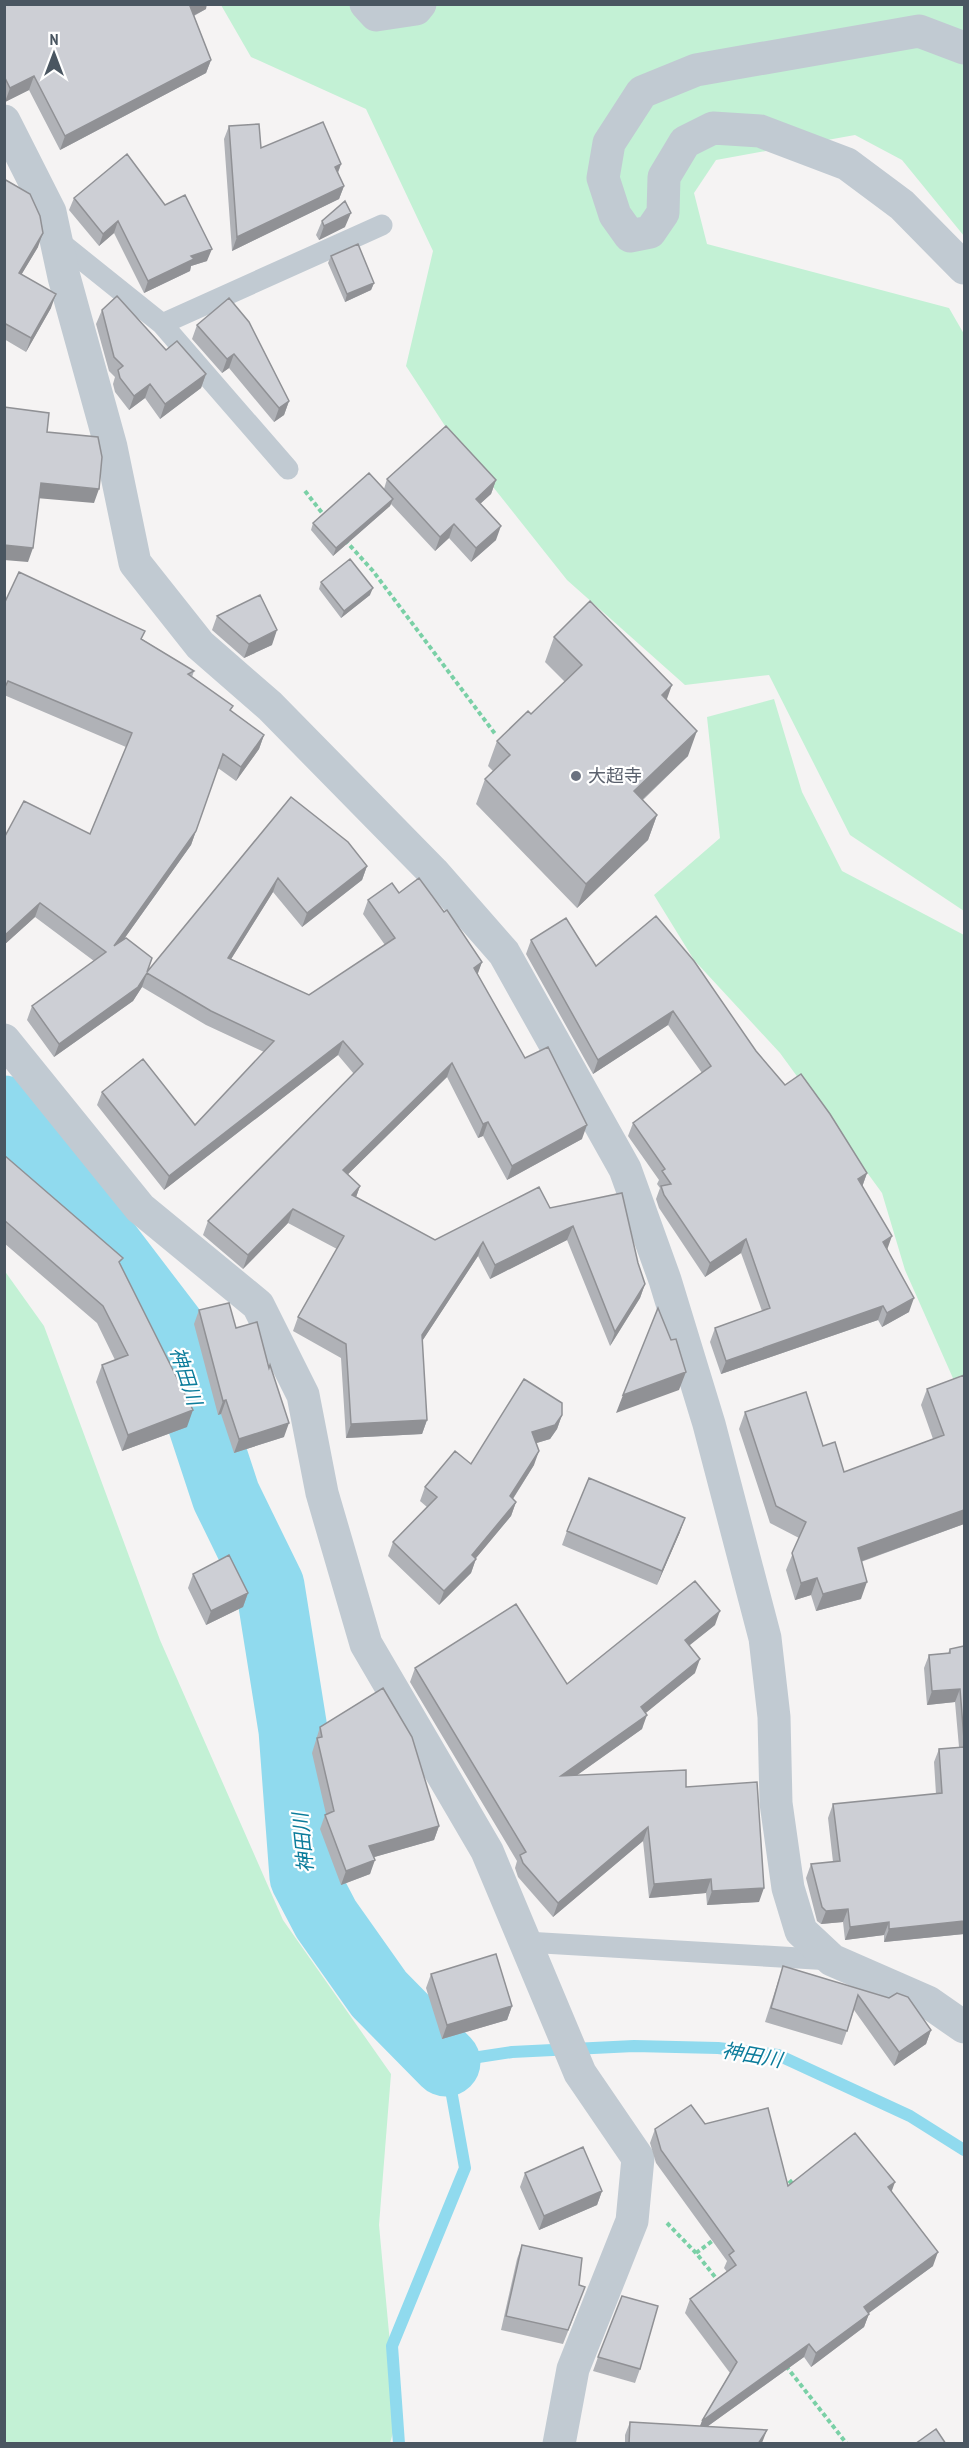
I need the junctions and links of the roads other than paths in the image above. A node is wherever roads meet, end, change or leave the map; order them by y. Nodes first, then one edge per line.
1 (366, 4) edge
2 (420, 4) edge
3 (964, 48) edge
4 (4, 121) edge
5 (382, 225) dead end
6 (56, 239) junction
7 (964, 268) edge
8 (162, 324) junction
9 (288, 469) road end
10 (4, 1040) edge
11 (526, 1942) junction
12 (832, 1960) junction
13 (964, 2027) edge
14 (559, 2444) edge

1 - 2 street
3 - 7 street
4 - 6 street
5 - 8 lane
6 - 8 lane
6 - 12 street
8 - 9 lane
10 - 11 street
11 - 12 lane
11 - 14 street
12 - 13 street

